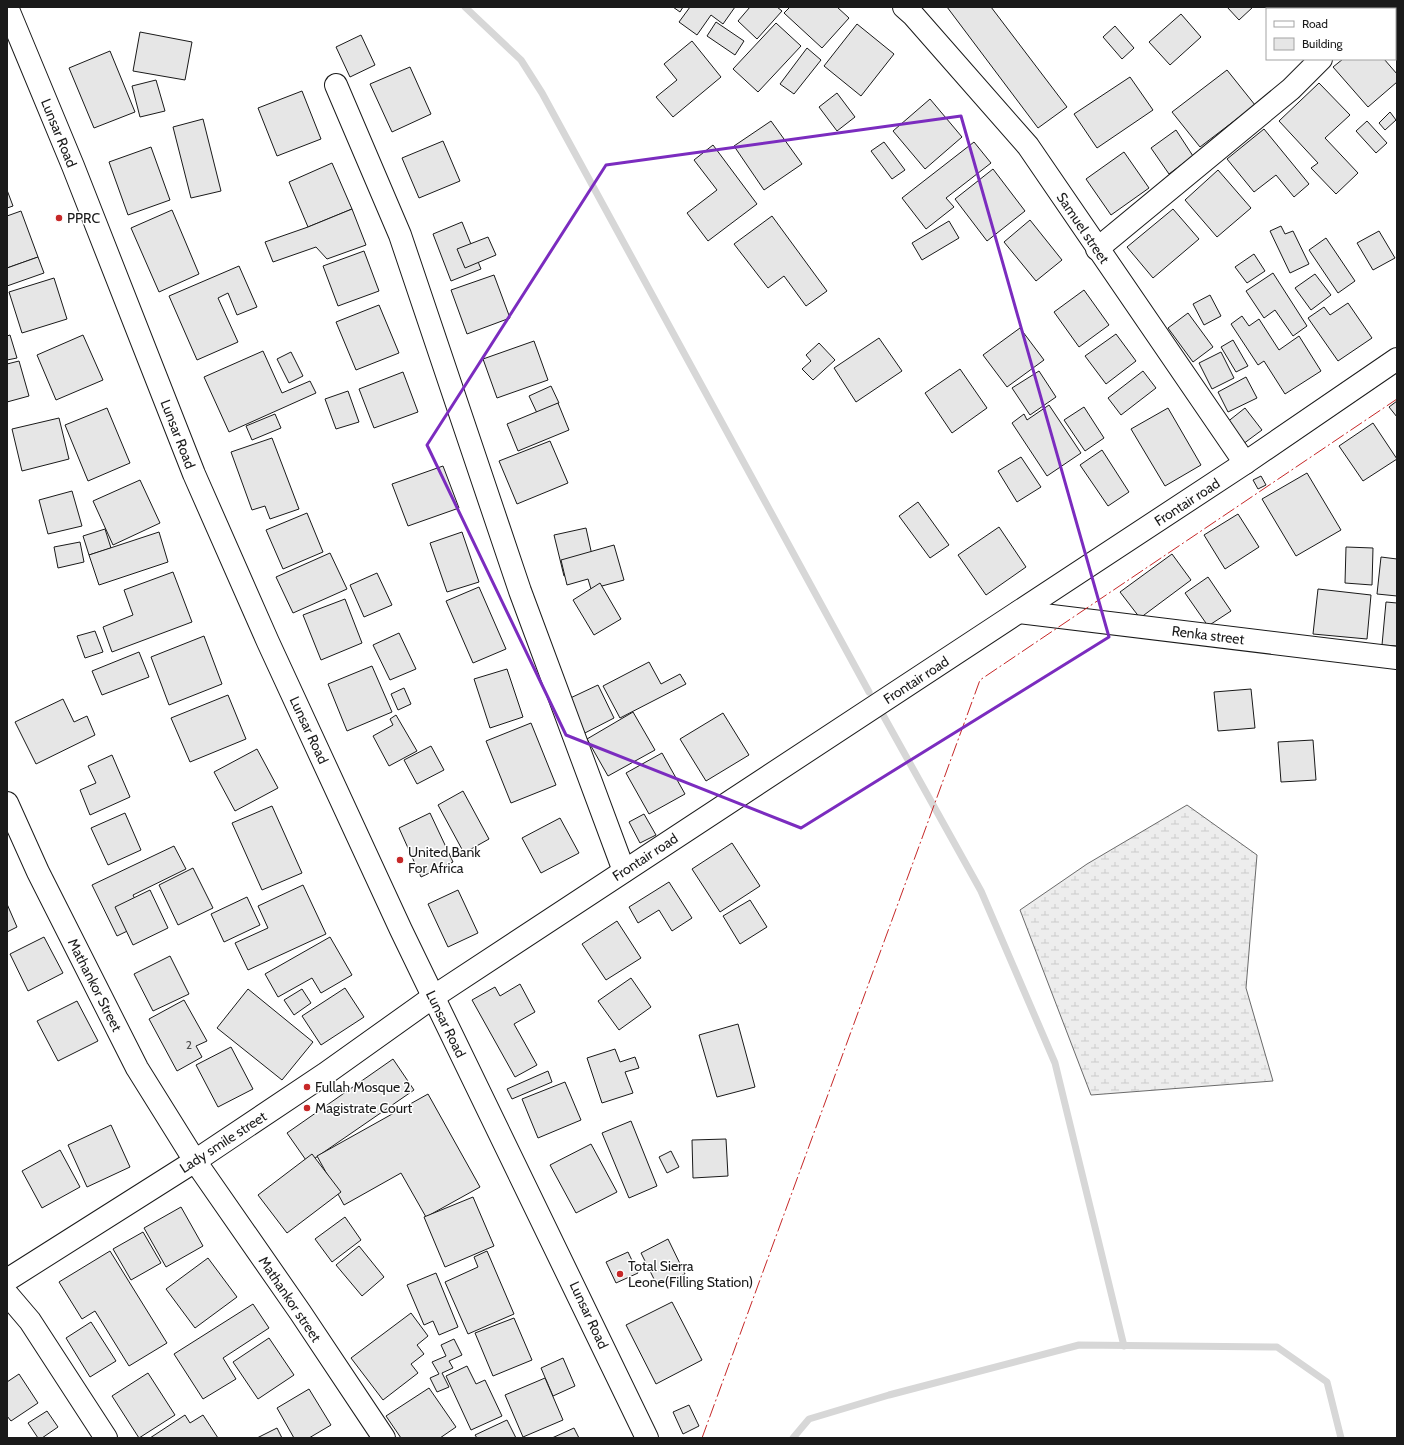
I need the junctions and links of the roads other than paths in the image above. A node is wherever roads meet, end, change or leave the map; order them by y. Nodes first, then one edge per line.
1 (7, 7) edge
2 (904, 7) edge
3 (1320, 60) edge
4 (336, 85) dead end
5 (1097, 249) junction
6 (1397, 359) edge
7 (1246, 463) junction
8 (1019, 612) junction
9 (1397, 658) edge
10 (7, 803) edge
11 (624, 871) junction
12 (433, 997) junction
13 (195, 1161) junction
14 (7, 1280) edge
15 (7, 1294) edge
16 (106, 1438) edge
17 (384, 1438) edge
18 (647, 1438) edge

1 - 12 street, Lunsar Road
2 - 5 street, Samuel street
3 - 5 street
4 - 11 street
5 - 7 street, Samuel street
6 - 7 street, Frontair road
7 - 8 street, Frontair road
8 - 9 street, Renka street
8 - 11 street, Frontair road
10 - 13 street, Mathankor Street
11 - 12 street, Frontair road
12 - 13 street, Lady smile street
12 - 18 street, Lunsar Road
13 - 14 street, Lady smile street
13 - 17 street, Mathankor street
15 - 16 street

